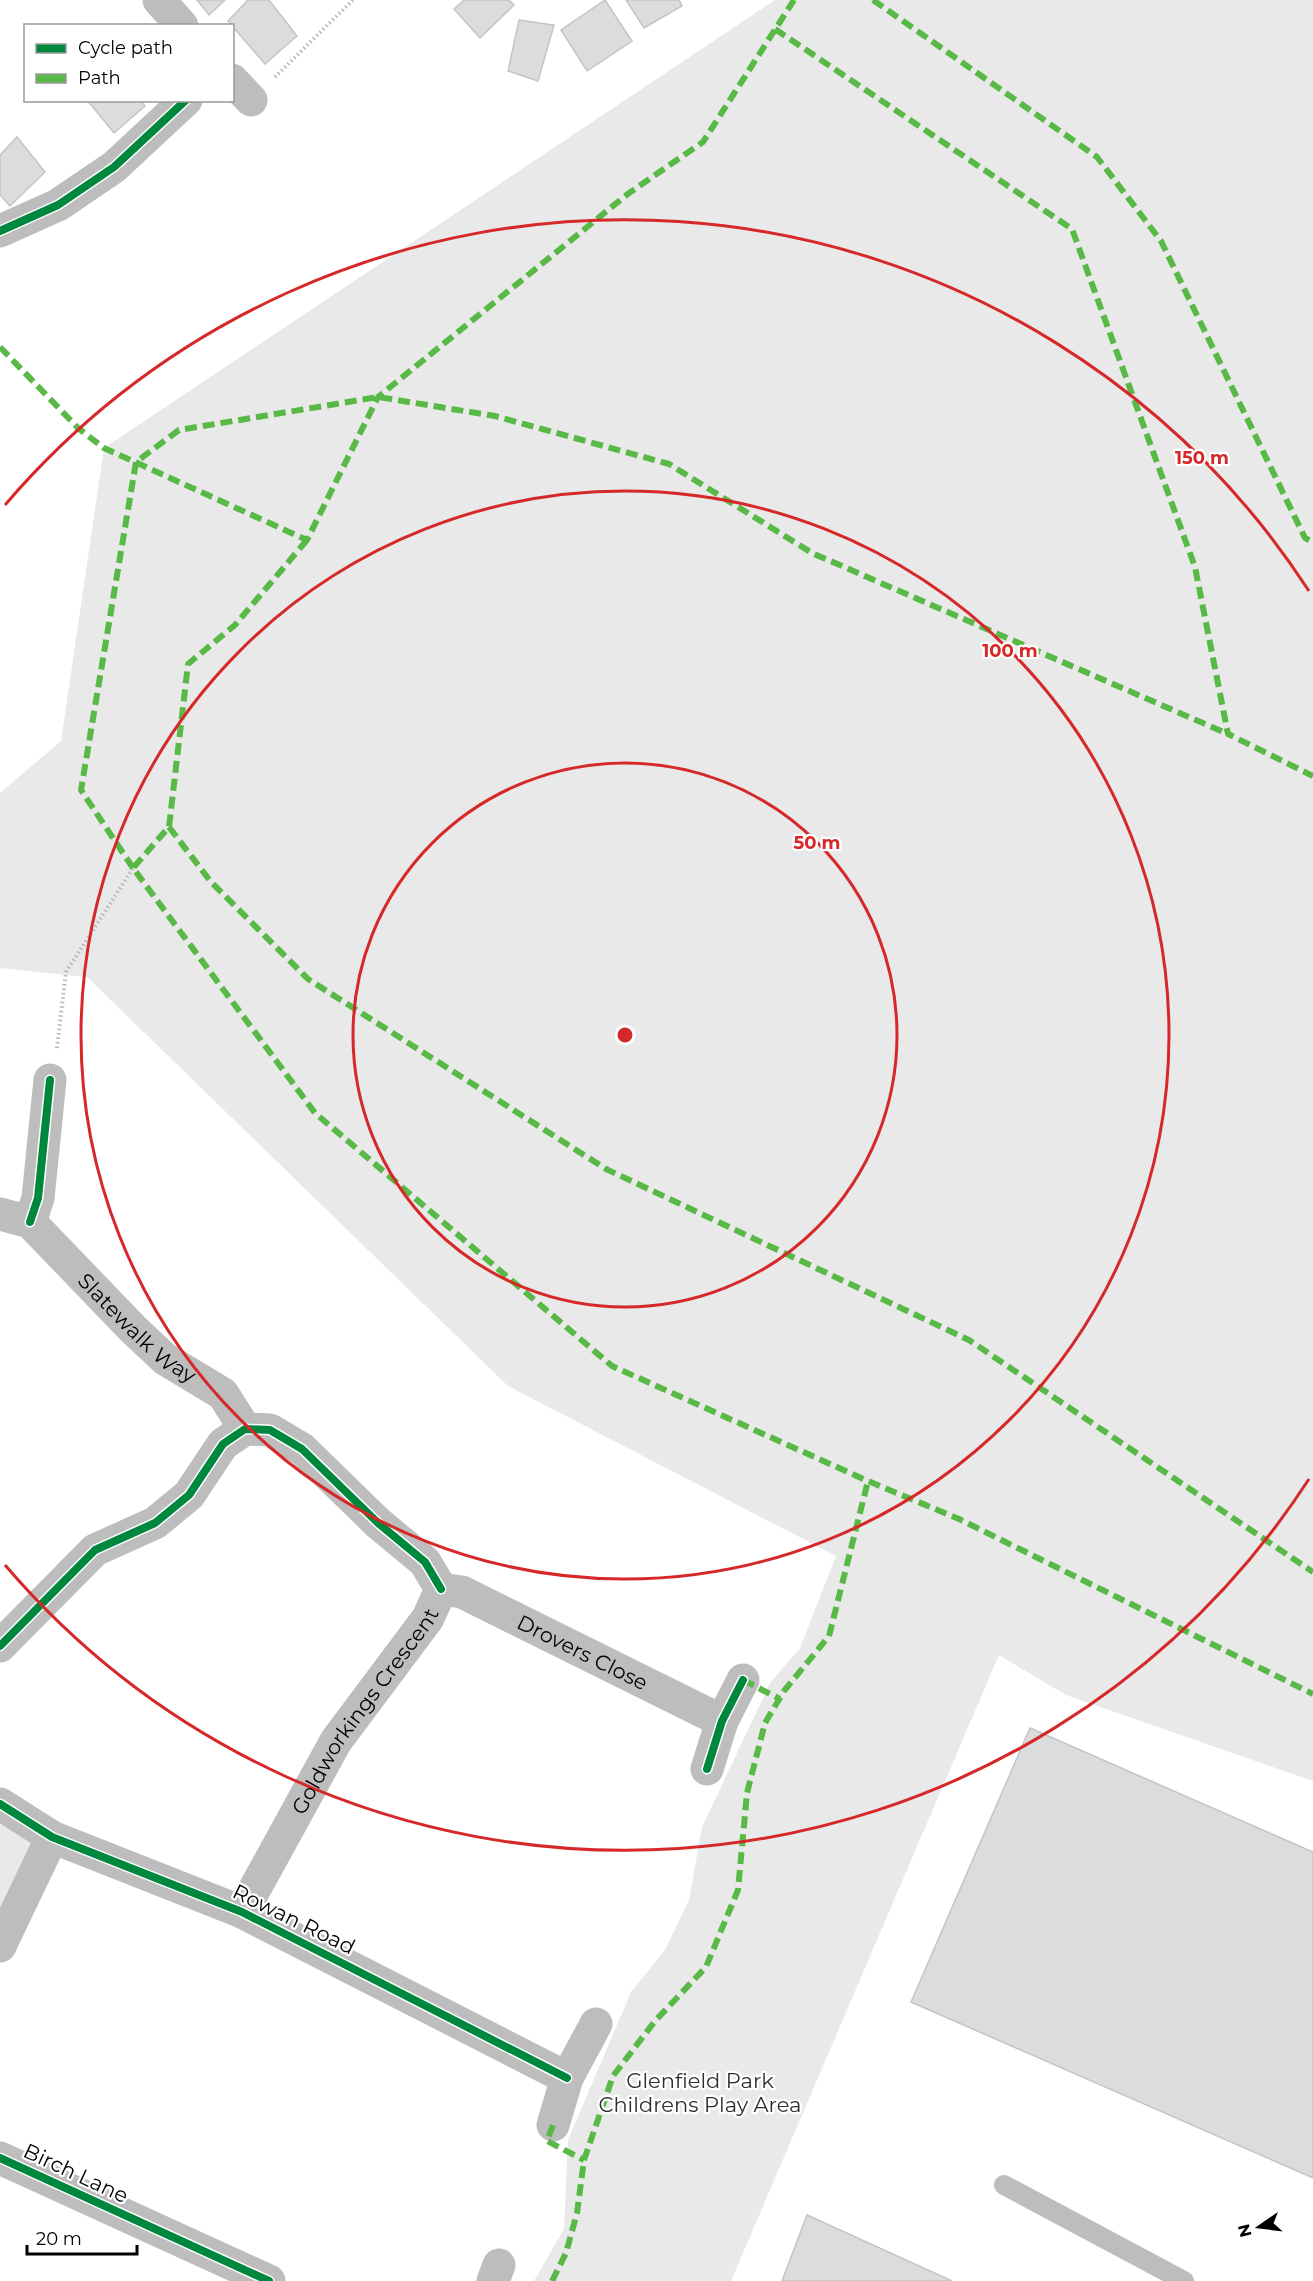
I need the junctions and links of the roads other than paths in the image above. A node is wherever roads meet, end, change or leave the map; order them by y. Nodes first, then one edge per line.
1 (159, 0) edge
2 (180, 24) edge
3 (184, 102) edge
4 (0, 231) edge
5 (50, 1080) road end
6 (15, 1218) edge
7 (244, 1429) junction
8 (441, 1589) junction
9 (0, 1646) edge
10 (743, 1680) dead end
11 (722, 1721) junction
12 (707, 1769) dead end
13 (0, 1804) edge
14 (52, 1837) junction
15 (242, 1912) junction
16 (0, 1946) edge
17 (596, 2024) dead end
18 (567, 2078) junction
19 (553, 2125) dead end
20 (0, 2158) edge
21 (1004, 2186) dead end
22 (269, 2281) edge
23 (1184, 2281) edge

1 - 2 street
3 - 4 street
5 - 6 street, Slatewalk Way
6 - 7 street, Slatewalk Way
7 - 8 street, Goldworkings Crescent
7 - 9 street
8 - 11 street, Drovers Close
8 - 15 street, Goldworkings Crescent
10 - 11 street
11 - 12 street
13 - 14 street, Rowan Road
14 - 15 street, Rowan Road
14 - 16 street
15 - 18 street, Rowan Road
17 - 18 street
18 - 19 street
20 - 22 street, Birch Lane
21 - 23 lane

